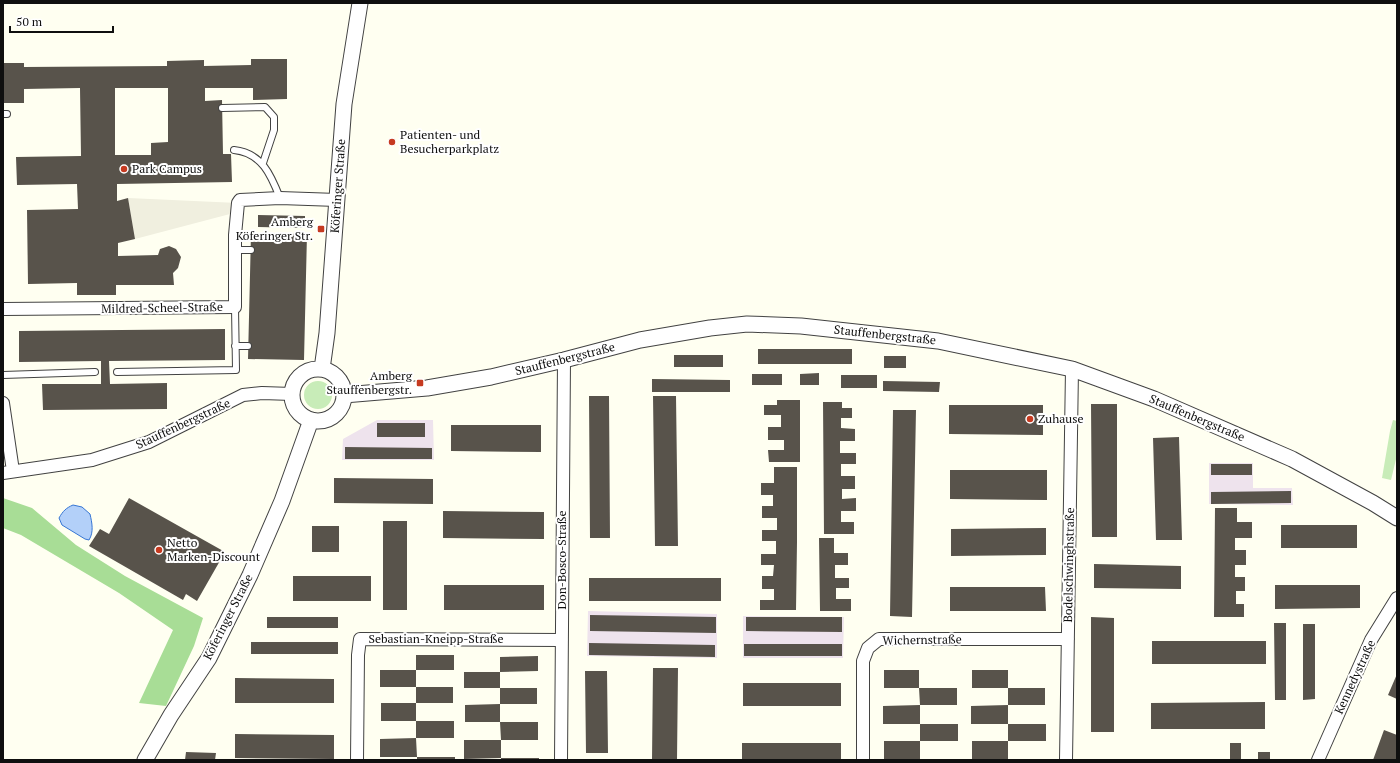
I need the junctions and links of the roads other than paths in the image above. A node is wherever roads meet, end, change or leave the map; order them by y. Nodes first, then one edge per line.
1 (360, 3) edge
2 (222, 108) dead end
3 (234, 150) dead end
4 (263, 163) junction
5 (280, 198) junction
6 (337, 200) junction
7 (235, 250) junction
8 (250, 250) dead end
9 (235, 307) junction
10 (3, 309) edge
11 (236, 346) junction
12 (248, 346) dead end
13 (564, 360) junction
14 (322, 369) junction
15 (1072, 369) junction
16 (95, 372) dead end
17 (117, 372) dead end
18 (3, 375) edge
19 (292, 394) junction
20 (344, 395) junction
21 (3, 403) edge
22 (311, 420) junction
23 (8, 472) edge
24 (1397, 518) edge
25 (1397, 598) edge
26 (1068, 639) junction
27 (562, 640) junction
28 (145, 760) edge
29 (357, 760) edge
30 (561, 760) edge
31 (863, 760) edge
32 (1066, 760) edge
33 (1318, 760) edge

1 - 6 street, Köferinger Straße
2 - 4 lane
3 - 4 lane
4 - 5 lane
5 - 6 street, Mildred-Scheel-Straße
5 - 7 street, Mildred-Scheel-Straße
6 - 14 street, Köferinger Straße
7 - 8 lane
7 - 9 street, Mildred-Scheel-Straße
9 - 10 street, Mildred-Scheel-Straße
9 - 11 lane
11 - 12 lane
11 - 17 lane
13 - 15 street, Stauffenbergstraße
13 - 20 street, Stauffenbergstraße
13 - 27 street, Don-Bosco-Straße
14 - 19 street
14 - 20 street
15 - 24 street, Stauffenbergstraße
15 - 26 street, Bodelschwinghstraße
16 - 18 lane
19 - 22 street
19 - 23 street, Stauffenbergstraße
20 - 22 street
21 - 23 street
22 - 28 street, Köferinger Straße
25 - 33 street, Kennedystraße
26 - 31 street, Wichernstraße
26 - 32 street, Bodelschwinghstraße
27 - 29 street, Sebastian-Kneipp-Straße
27 - 30 street, Don-Bosco-Straße

